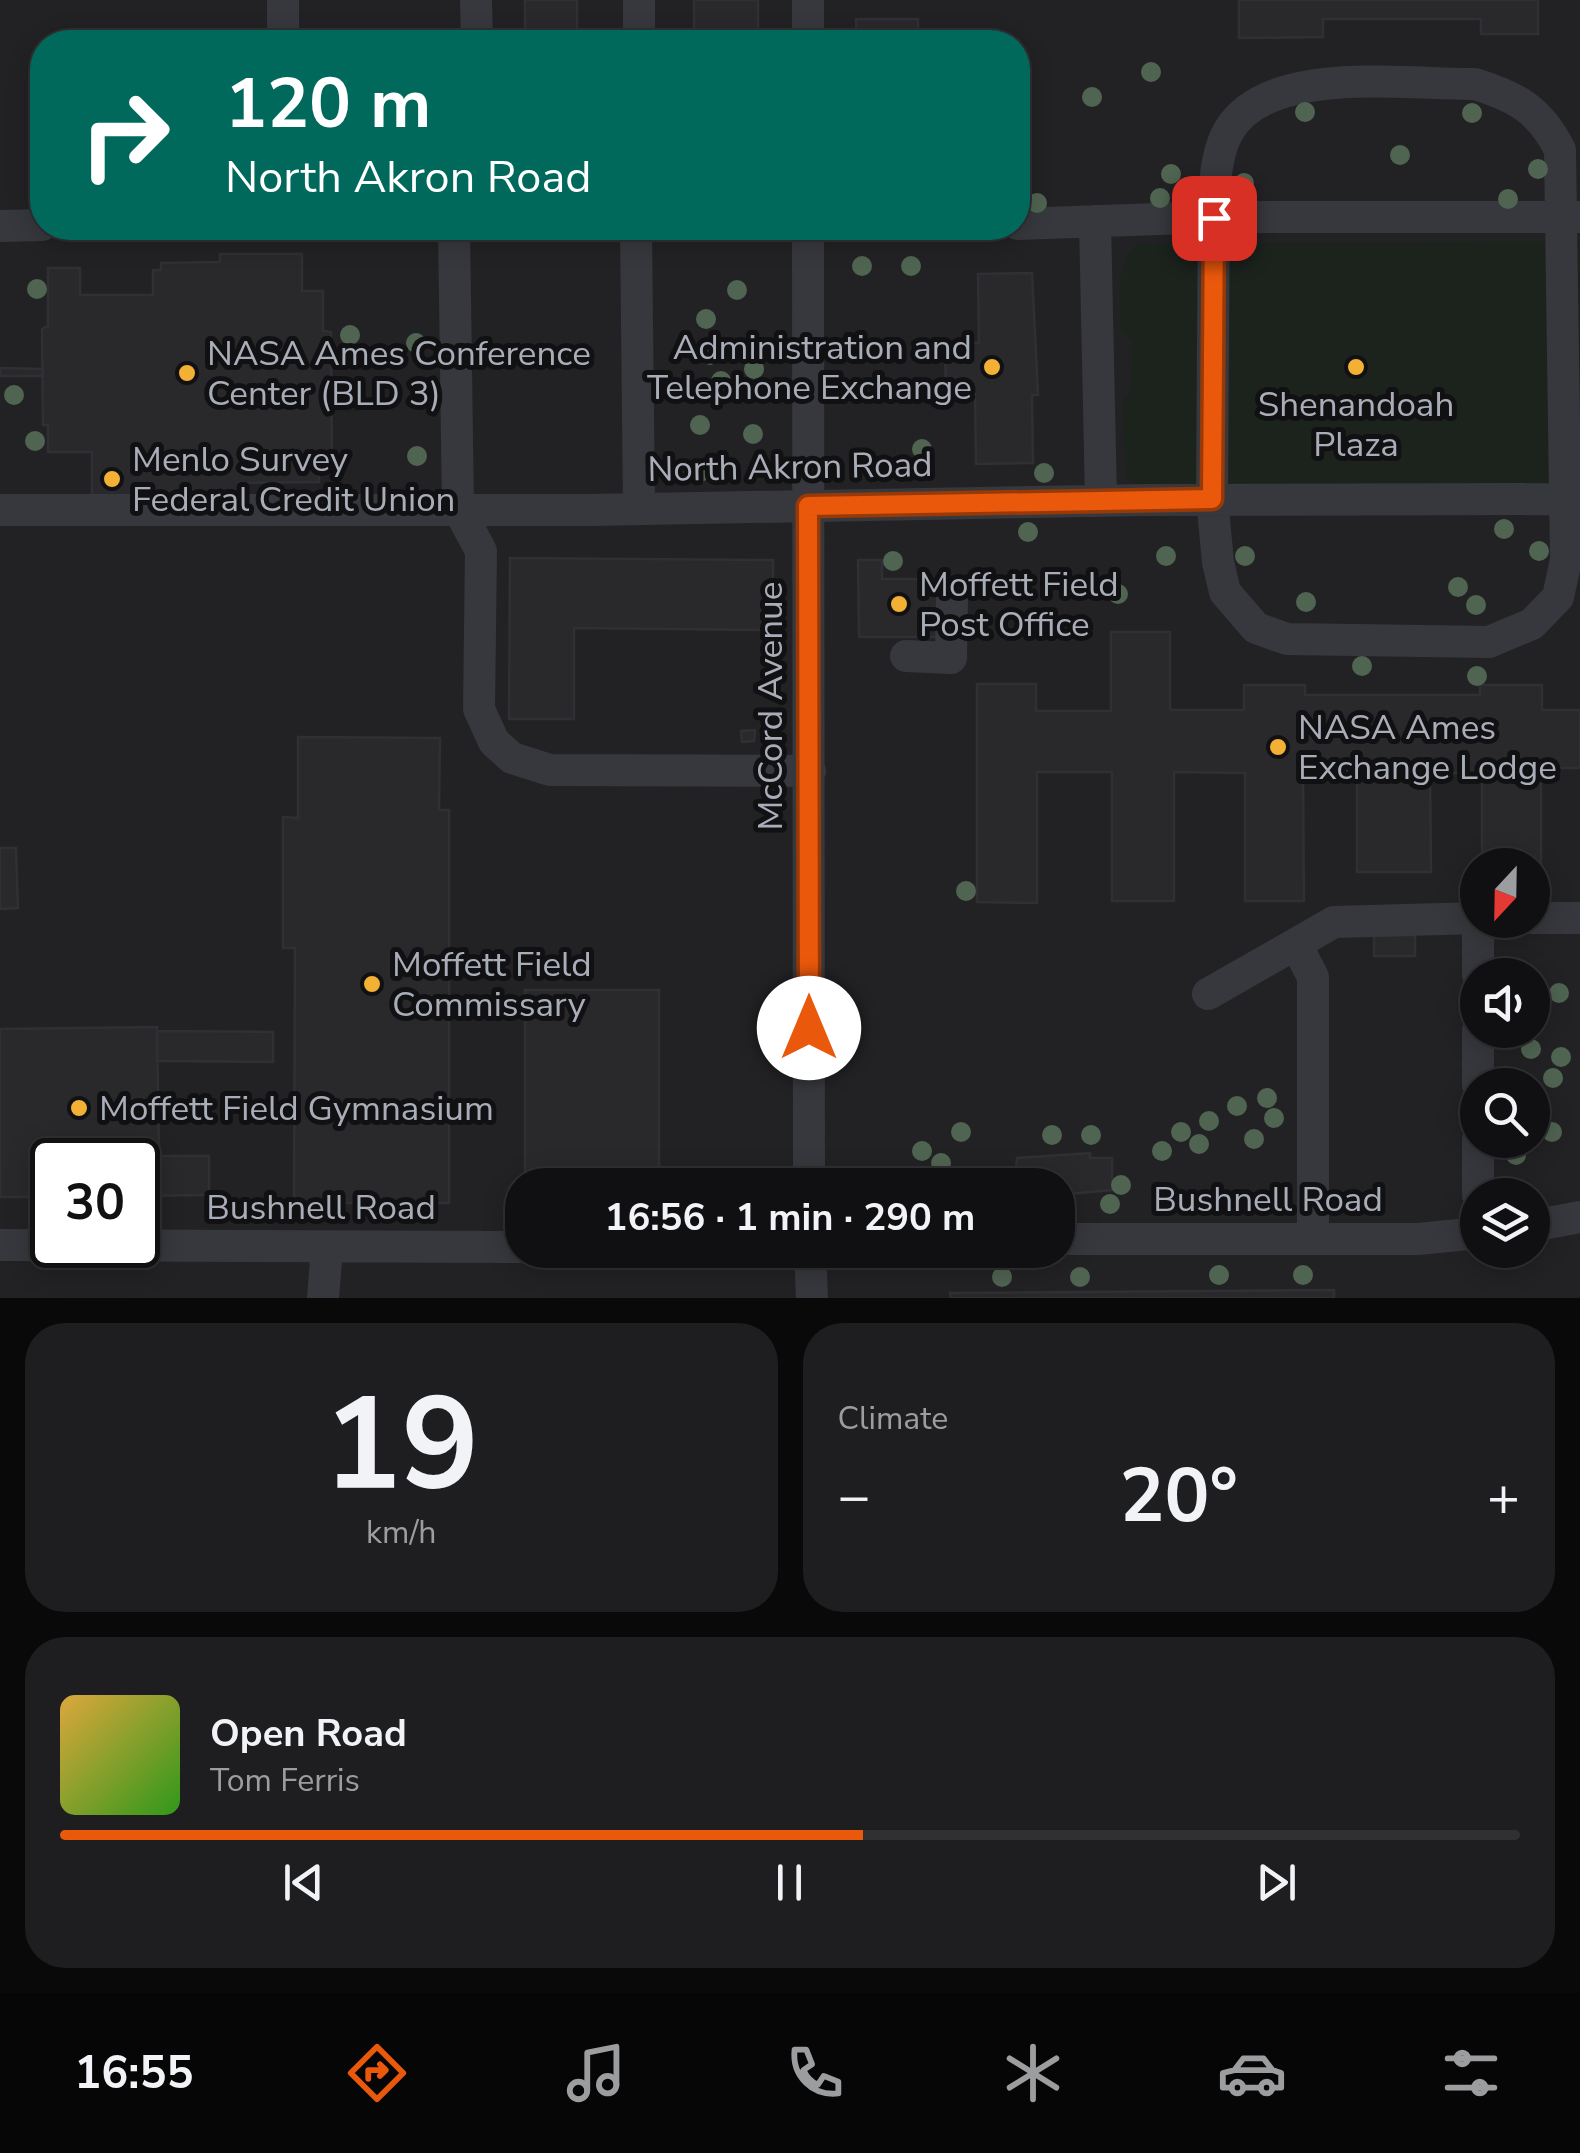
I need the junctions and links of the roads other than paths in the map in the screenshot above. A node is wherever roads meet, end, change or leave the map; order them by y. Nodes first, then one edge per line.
1 (283, 0) edge
2 (476, 0) edge
3 (639, 0) edge
4 (808, 0) edge
5 (283, 30) edge
6 (477, 30) edge
7 (639, 30) edge
8 (808, 30) edge
9 (1571, 217) edge
10 (1214, 218) junction
11 (1095, 221) junction
12 (1030, 224) edge
13 (30, 225) edge
14 (0, 226) edge
15 (454, 240) edge
16 (636, 240) edge
17 (808, 240) edge
18 (1212, 499) junction
19 (1571, 499) edge
20 (1101, 500) junction
21 (808, 506) junction
22 (458, 508) junction
23 (639, 509) junction
24 (0, 510) edge
25 (952, 599) dead end
26 (906, 656) dead end
27 (810, 771) junction
28 (1550, 918) edge
29 (1580, 918) edge
30 (1460, 919) edge
31 (1297, 946) junction
32 (1208, 994) dead end
33 (810, 1168) edge
34 (1580, 1217) edge
35 (1550, 1223) edge
36 (1460, 1235) edge
37 (1075, 1239) edge
38 (1312, 1239) junction
39 (0, 1245) edge
40 (505, 1247) edge
41 (327, 1248) junction
42 (811, 1268) edge
43 (323, 1298) edge
44 (812, 1298) edge

1 - 5 street
2 - 6 street
3 - 7 street
4 - 8 street
9 - 10 street
9 - 10 street
9 - 19 street
10 - 11 street
10 - 18 street
11 - 12 street
11 - 20 street
13 - 14 street
15 - 22 street
16 - 23 street
17 - 21 street, McCord Avenue
18 - 19 street, North Akron Road
18 - 19 street
18 - 20 street, North Akron Road
20 - 21 street, North Akron Road
21 - 23 street, North Akron Road
21 - 27 street, McCord Avenue
22 - 23 street, North Akron Road
22 - 24 street, North Akron Road
22 - 27 street
25 - 26 street
27 - 33 street, McCord Avenue
28 - 29 street
30 - 31 street
31 - 32 street
31 - 38 street
34 - 35 street
36 - 38 street, Bushnell Road
37 - 38 street, Bushnell Road
39 - 41 street, Bushnell Road
40 - 41 street, Bushnell Road
41 - 43 street
42 - 44 street

